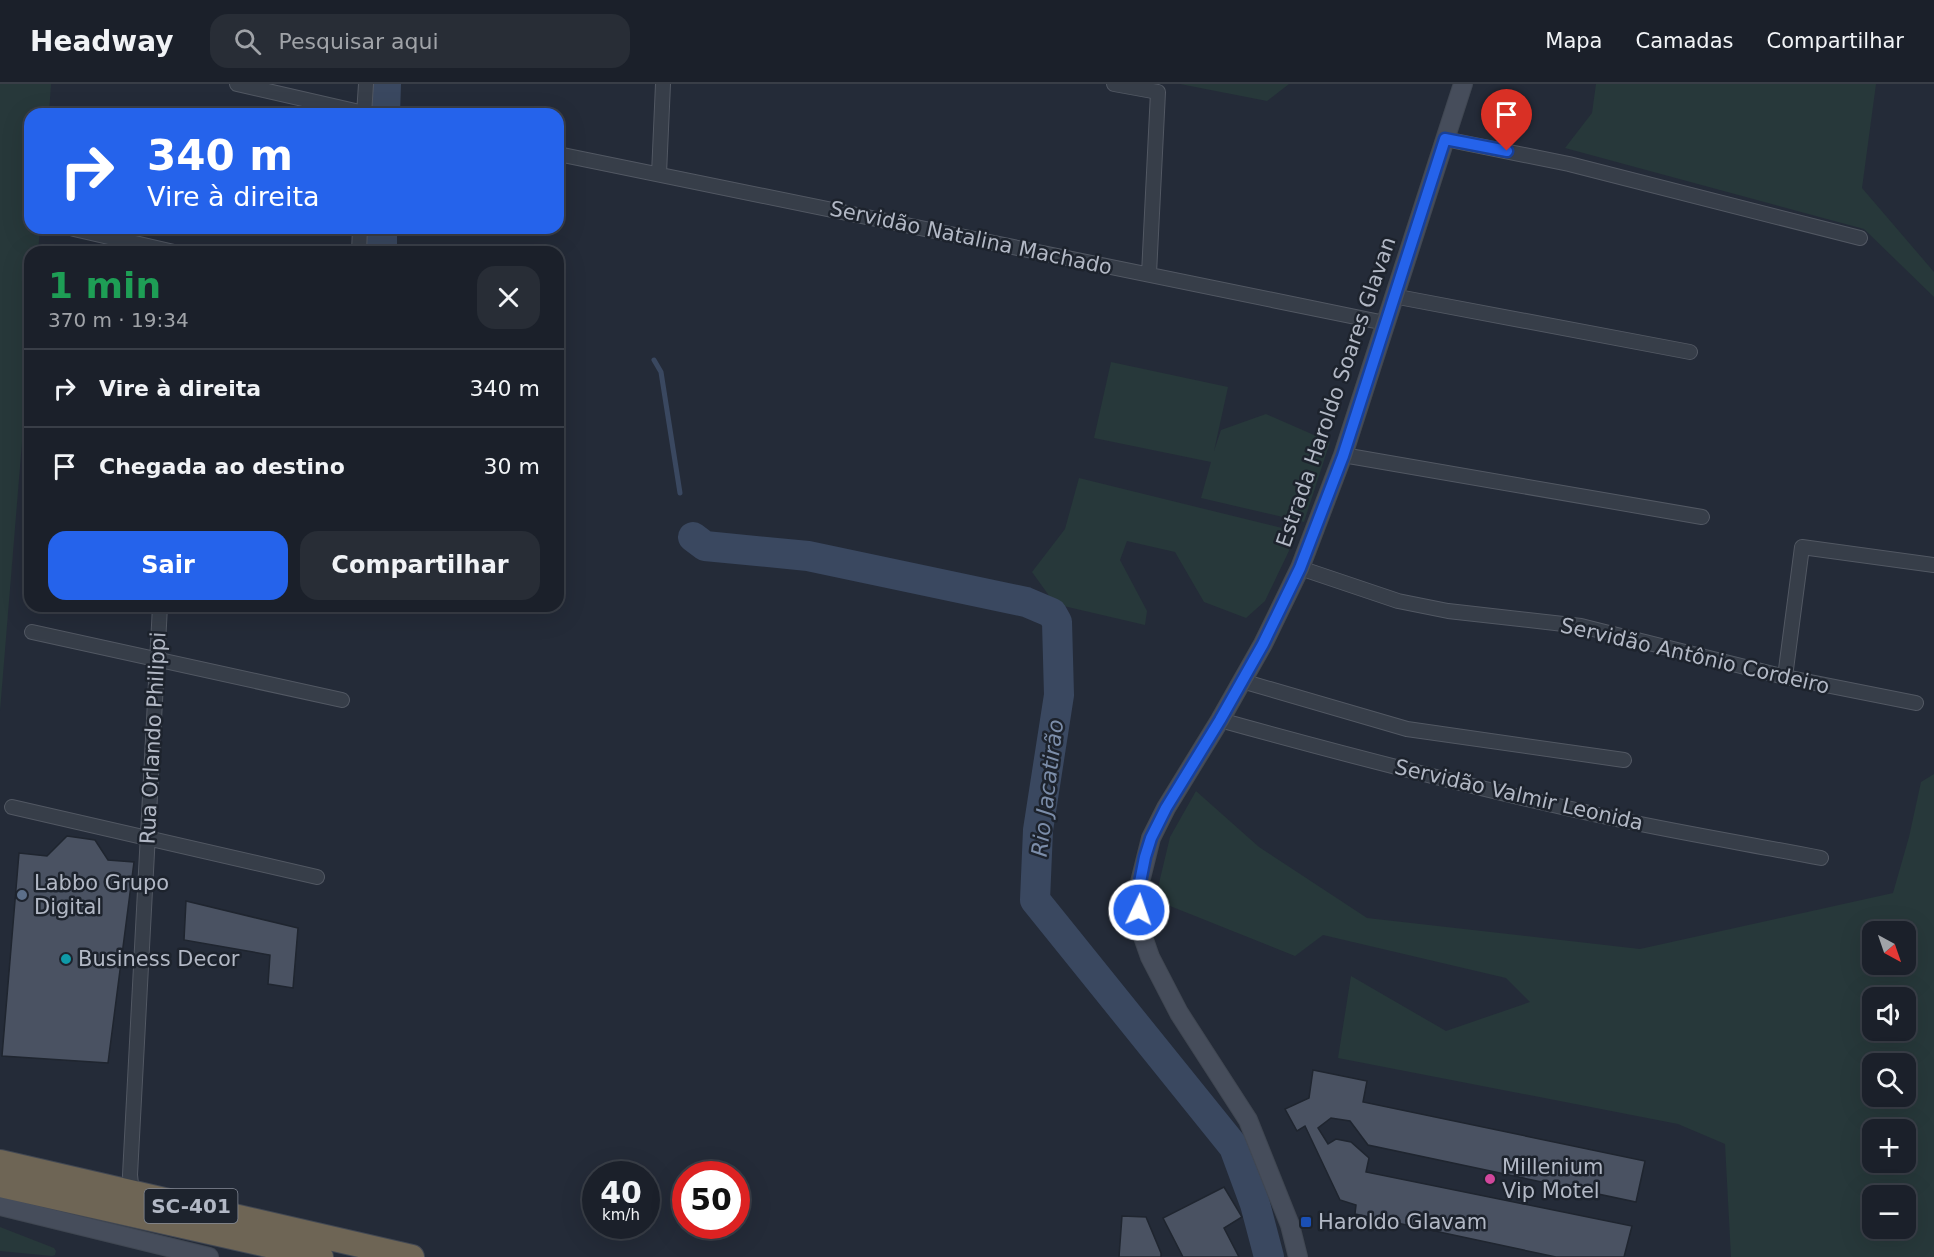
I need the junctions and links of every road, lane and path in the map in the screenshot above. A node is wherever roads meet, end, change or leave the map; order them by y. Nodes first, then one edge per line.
1 (237, 84) edge
2 (366, 84) edge
3 (663, 84) edge
4 (1114, 84) edge
5 (1463, 84) edge
6 (342, 108) edge
7 (364, 108) edge
8 (1445, 139) junction
9 (564, 155) edge
10 (659, 174) junction
11 (96, 234) edge
12 (1860, 238) dead end
13 (148, 246) edge
14 (1149, 274) junction
15 (1393, 296) junction
16 (1384, 323) junction
17 (1690, 352) dead end
18 (1343, 456) junction
19 (1702, 517) dead end
20 (1934, 564) edge
21 (1300, 568) junction
22 (160, 612) edge
23 (32, 632) dead end
24 (157, 659) junction
25 (1785, 677) junction
26 (1242, 681) junction
27 (342, 700) dead end
28 (1916, 703) dead end
29 (1220, 720) junction
30 (1624, 760) dead end
31 (12, 807) dead end
32 (148, 838) junction
33 (1821, 858) dead end
34 (317, 877) dead end
35 (0, 1162) edge
36 (0, 1185) edge
37 (132, 1192) junction
38 (0, 1206) edge
39 (209, 1257) edge
40 (321, 1257) edge
41 (412, 1257) edge
42 (1298, 1257) edge

1 - 6 street
2 - 7 street
3 - 10 street
4 - 14 street
5 - 8 main road, Estrada Haroldo Soares Glavan
8 - 12 street
8 - 15 main road, Estrada Haroldo Soares Glavan
9 - 10 street, Servidão Natalina Machado
10 - 14 street, Servidão Natalina Machado
11 - 13 street
14 - 16 street, Servidão Natalina Machado
15 - 16 main road, Estrada Haroldo Soares Glavan
15 - 17 street
16 - 18 main road, Estrada Haroldo Soares Glavan
18 - 19 street
18 - 21 main road, Estrada Haroldo Soares Glavan
20 - 25 street
21 - 25 street, Servidão Antônio Cordeiro
21 - 26 main road, Estrada Haroldo Soares Glavan
22 - 24 street, Rua Orlando Philippi
23 - 24 street
24 - 27 street
24 - 32 street, Rua Orlando Philippi
25 - 28 street, Servidão Antônio Cordeiro
26 - 29 main road, Estrada Haroldo Soares Glavan
26 - 30 street
29 - 33 street, Servidão Valmir Leonida
29 - 42 main road, Estrada Haroldo Soares Glavan
31 - 32 street
32 - 34 street
32 - 37 street, Rua Orlando Philippi
35 - 37 highway, SC-401
36 - 40 highway, SC-401
37 - 41 highway, SC-401
38 - 39 main road

